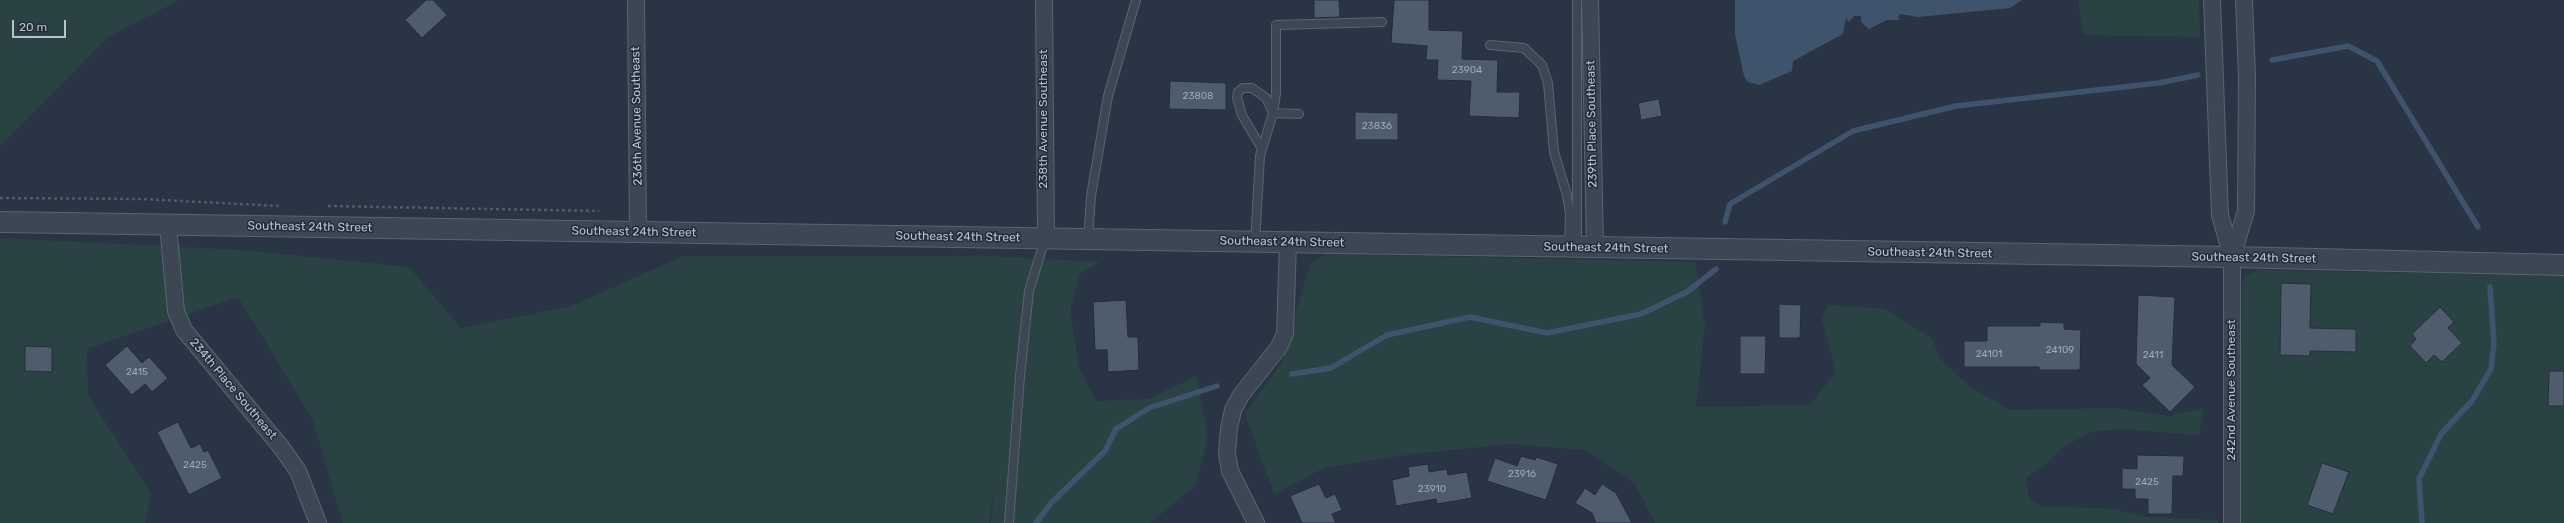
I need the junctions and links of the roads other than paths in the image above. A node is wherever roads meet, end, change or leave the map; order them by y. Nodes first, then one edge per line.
1 (636, 0) edge
2 (1044, 0) edge
3 (1136, 0) edge
4 (1577, 0) edge
5 (1590, 0) edge
6 (2212, 0) edge
7 (2244, 0) edge
8 (1382, 22) dead end
9 (1490, 45) dead end
10 (1273, 113) junction
11 (1299, 114) dead end
12 (1262, 149) junction
13 (0, 222) edge
14 (168, 225) junction
15 (638, 232) junction
16 (1046, 238) junction
17 (1088, 238) junction
18 (1256, 242) junction
19 (1288, 242) junction
20 (1580, 248) junction
21 (2232, 257) junction
22 (2564, 265) edge
23 (318, 523) edge
24 (1009, 523) edge
25 (1256, 523) edge
26 (2232, 523) edge

1 - 15 street, 236th Avenue Southeast
2 - 16 street, 238th Avenue Southeast
3 - 17 lane
4 - 20 lane
5 - 20 street, 239th Place Southeast
6 - 21 street, 242nd Avenue Southeast
7 - 21 street, 242nd Avenue Southeast
8 - 10 lane
9 - 20 lane
10 - 11 lane
10 - 12 lane
10 - 12 lane
12 - 18 lane
13 - 14 street, Southeast 24th Street
14 - 15 street, Southeast 24th Street
14 - 23 street, 234th Place Southeast
15 - 16 street, Southeast 24th Street
16 - 17 street, Southeast 24th Street
16 - 24 lane
17 - 18 street, Southeast 24th Street
18 - 19 street, Southeast 24th Street
19 - 20 street, Southeast 24th Street
19 - 25 street
20 - 21 street, Southeast 24th Street
21 - 22 street, Southeast 24th Street
21 - 26 street, 242nd Avenue Southeast

